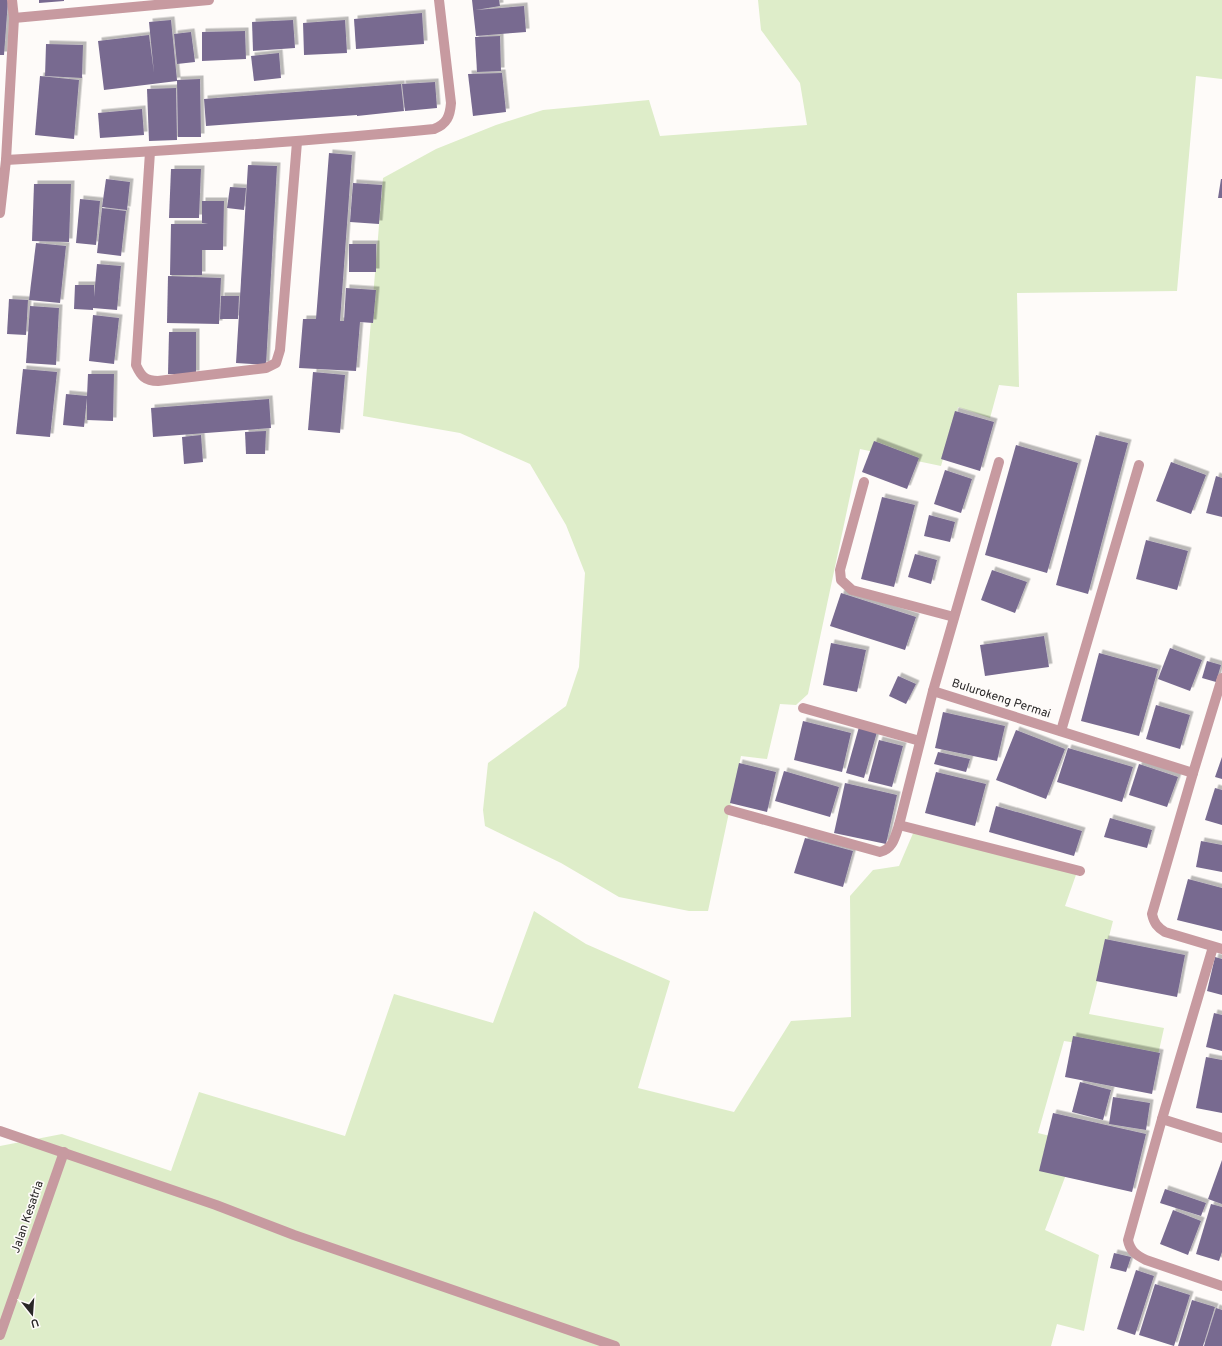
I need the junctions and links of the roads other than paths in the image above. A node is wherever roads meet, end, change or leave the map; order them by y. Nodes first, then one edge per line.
1 (12, 0) edge
2 (209, 0) edge
3 (439, 0) edge
4 (14, 18) junction
5 (4, 118) edge
6 (297, 142) junction
7 (150, 152) junction
8 (6, 160) junction
9 (0, 213) edge
10 (999, 462) dead end
11 (1139, 465) dead end
12 (864, 482) dead end
13 (954, 617) junction
14 (1222, 678) edge
15 (933, 691) junction
16 (803, 708) dead end
17 (1061, 731) junction
18 (920, 741) junction
19 (1193, 773) junction
20 (729, 810) dead end
21 (899, 825) junction
22 (1080, 871) dead end
23 (1217, 948) edge
24 (1162, 1119) junction
25 (0, 1131) edge
26 (1222, 1138) edge
27 (64, 1152) junction
28 (1222, 1286) edge
29 (0, 1335) edge
30 (615, 1346) edge

1 - 4 street
2 - 4 street
3 - 6 street
4 - 5 street
5 - 8 street
6 - 7 street
6 - 7 street
7 - 8 street
8 - 9 street
10 - 13 street, Bulurokeng Permai
11 - 17 street
12 - 13 street
13 - 15 street, Bulurokeng Permai
14 - 19 street
15 - 17 street, Bulurokeng Permai
15 - 18 street
16 - 18 street
17 - 19 street, Bulurokeng Permai
18 - 21 street
19 - 23 street
20 - 21 street
21 - 22 street
23 - 24 street
24 - 26 street
24 - 28 street
25 - 27 street
27 - 29 street, Jalan Kesatria
27 - 30 street

